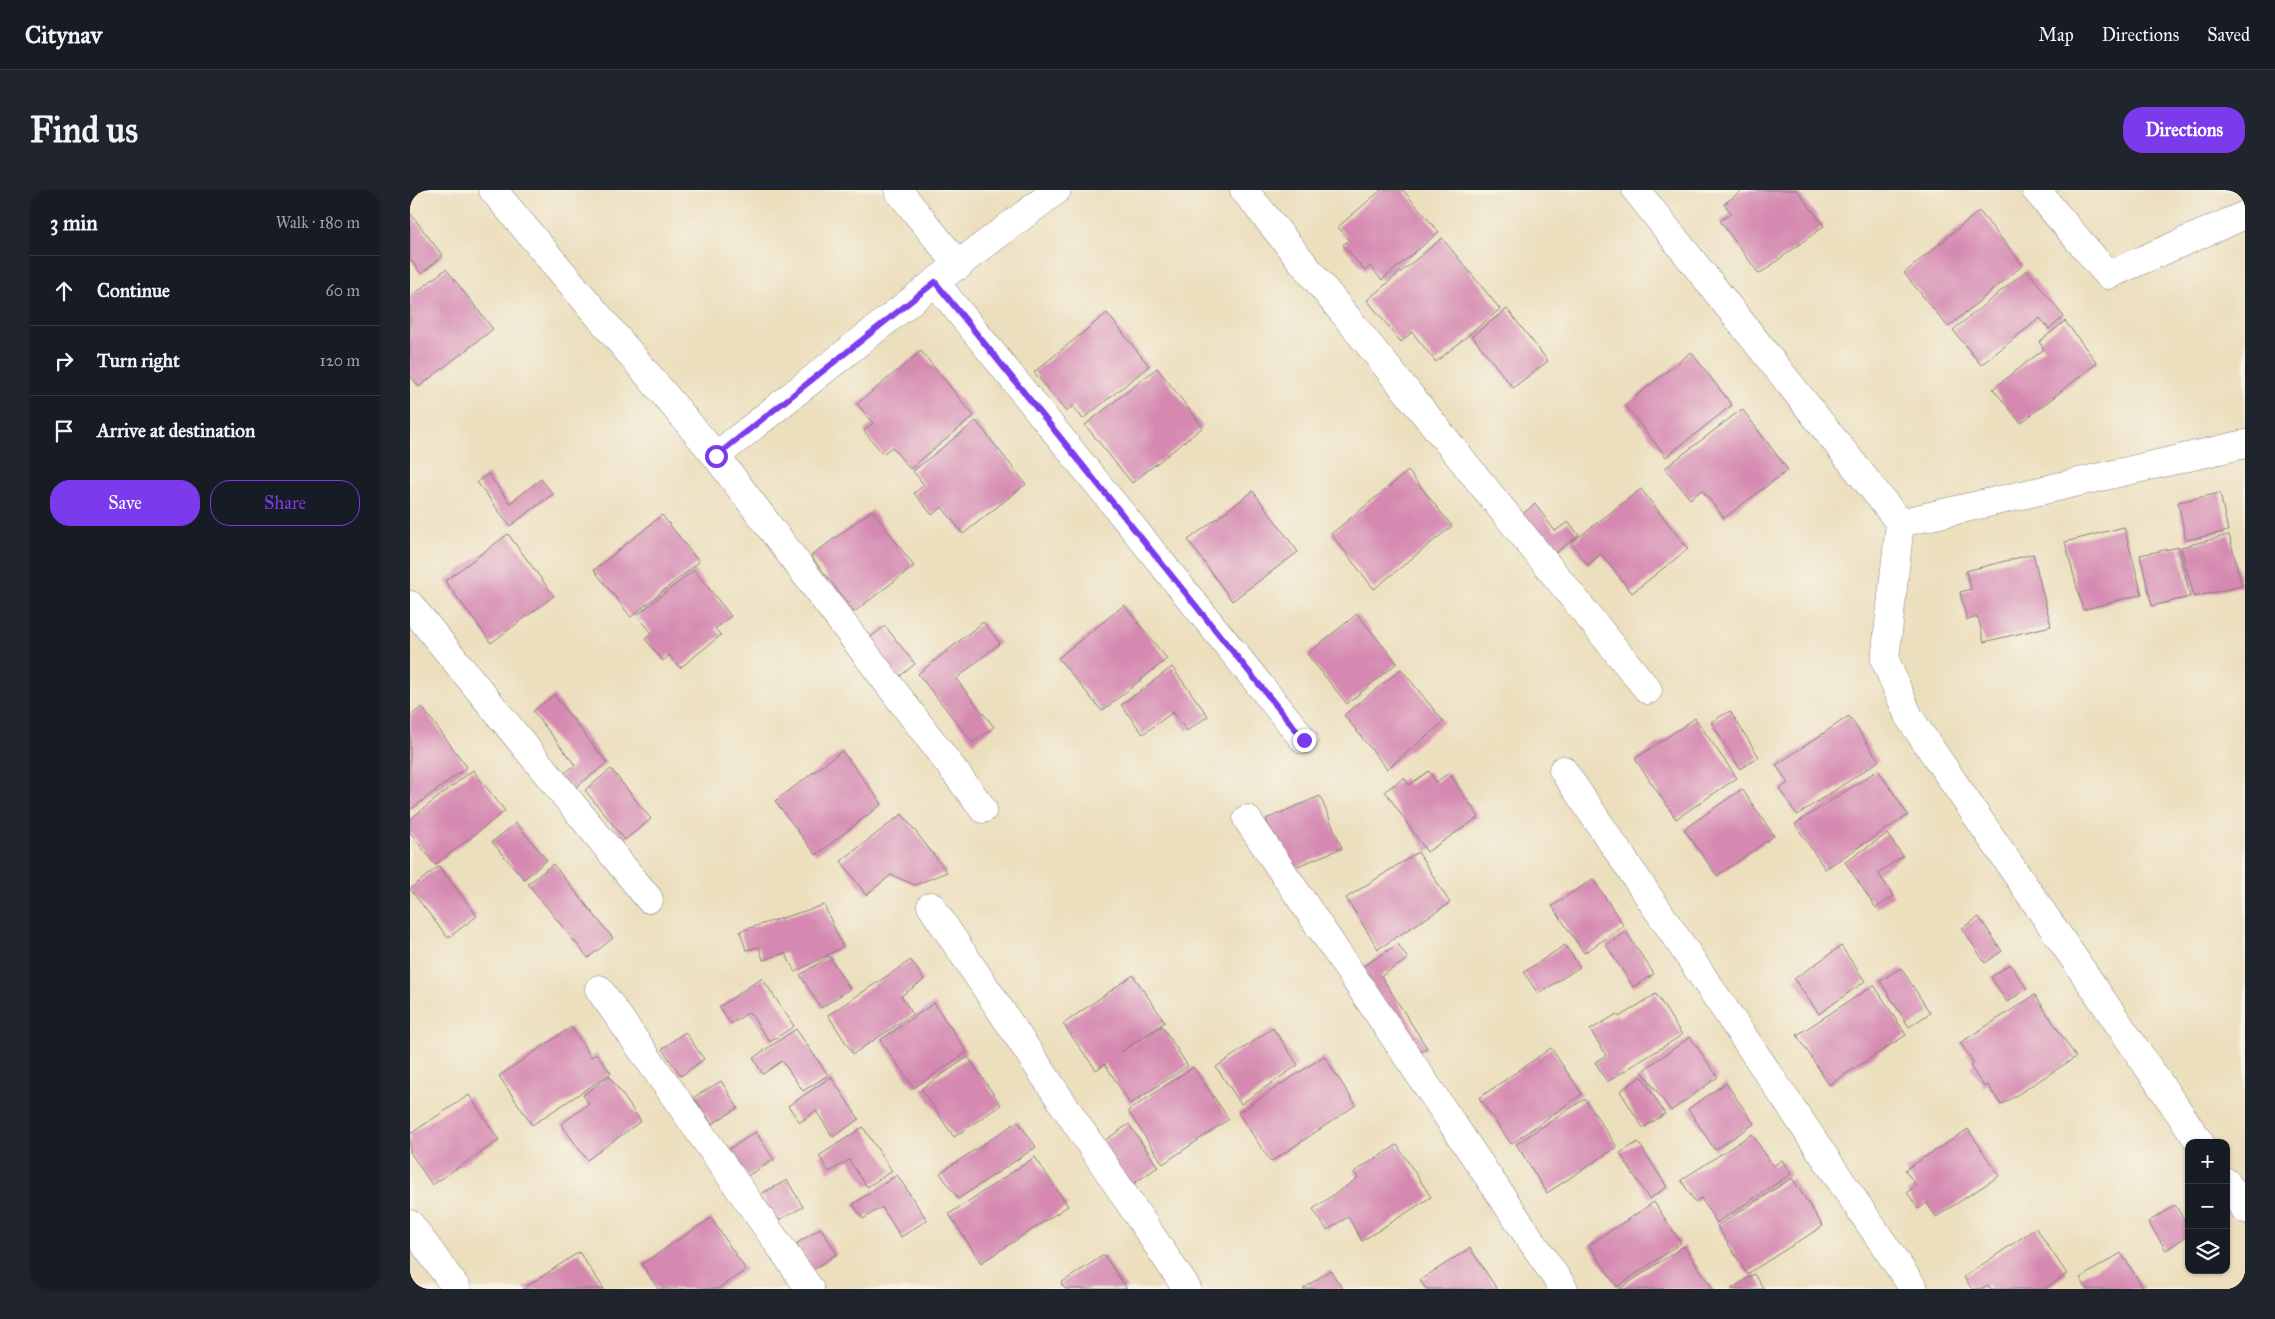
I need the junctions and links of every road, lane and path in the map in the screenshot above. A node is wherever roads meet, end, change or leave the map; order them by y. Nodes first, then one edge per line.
1 (493, 190) edge
2 (898, 190) edge
3 (1056, 190) edge
4 (1244, 190) edge
5 (1636, 190) edge
6 (2036, 190) edge
7 (2245, 214) edge
8 (959, 266) junction
9 (935, 282) junction
10 (2245, 444) edge
11 (716, 456) junction
12 (1900, 523) junction
13 (410, 605) edge
14 (1648, 690) dead end
15 (1304, 740) dead end
16 (1564, 770) dead end
17 (983, 809) dead end
18 (1246, 819) dead end
19 (649, 899) dead end
20 (931, 906) dead end
21 (599, 989) dead end
22 (2197, 1139) edge
23 (2227, 1184) edge
24 (2245, 1209) edge
25 (410, 1224) edge
26 (457, 1289) edge
27 (810, 1289) edge
28 (1186, 1289) edge
29 (1564, 1289) edge
30 (1914, 1289) edge

1 - 11 street
2 - 8 street
3 - 8 street
4 - 14 street
5 - 12 street
6 - 7 street
8 - 9 street
9 - 11 street
9 - 15 street
10 - 12 street
11 - 17 street
12 - 22 street
13 - 19 street
16 - 30 street
18 - 29 street
20 - 28 street
21 - 27 street
23 - 24 street
25 - 26 street

